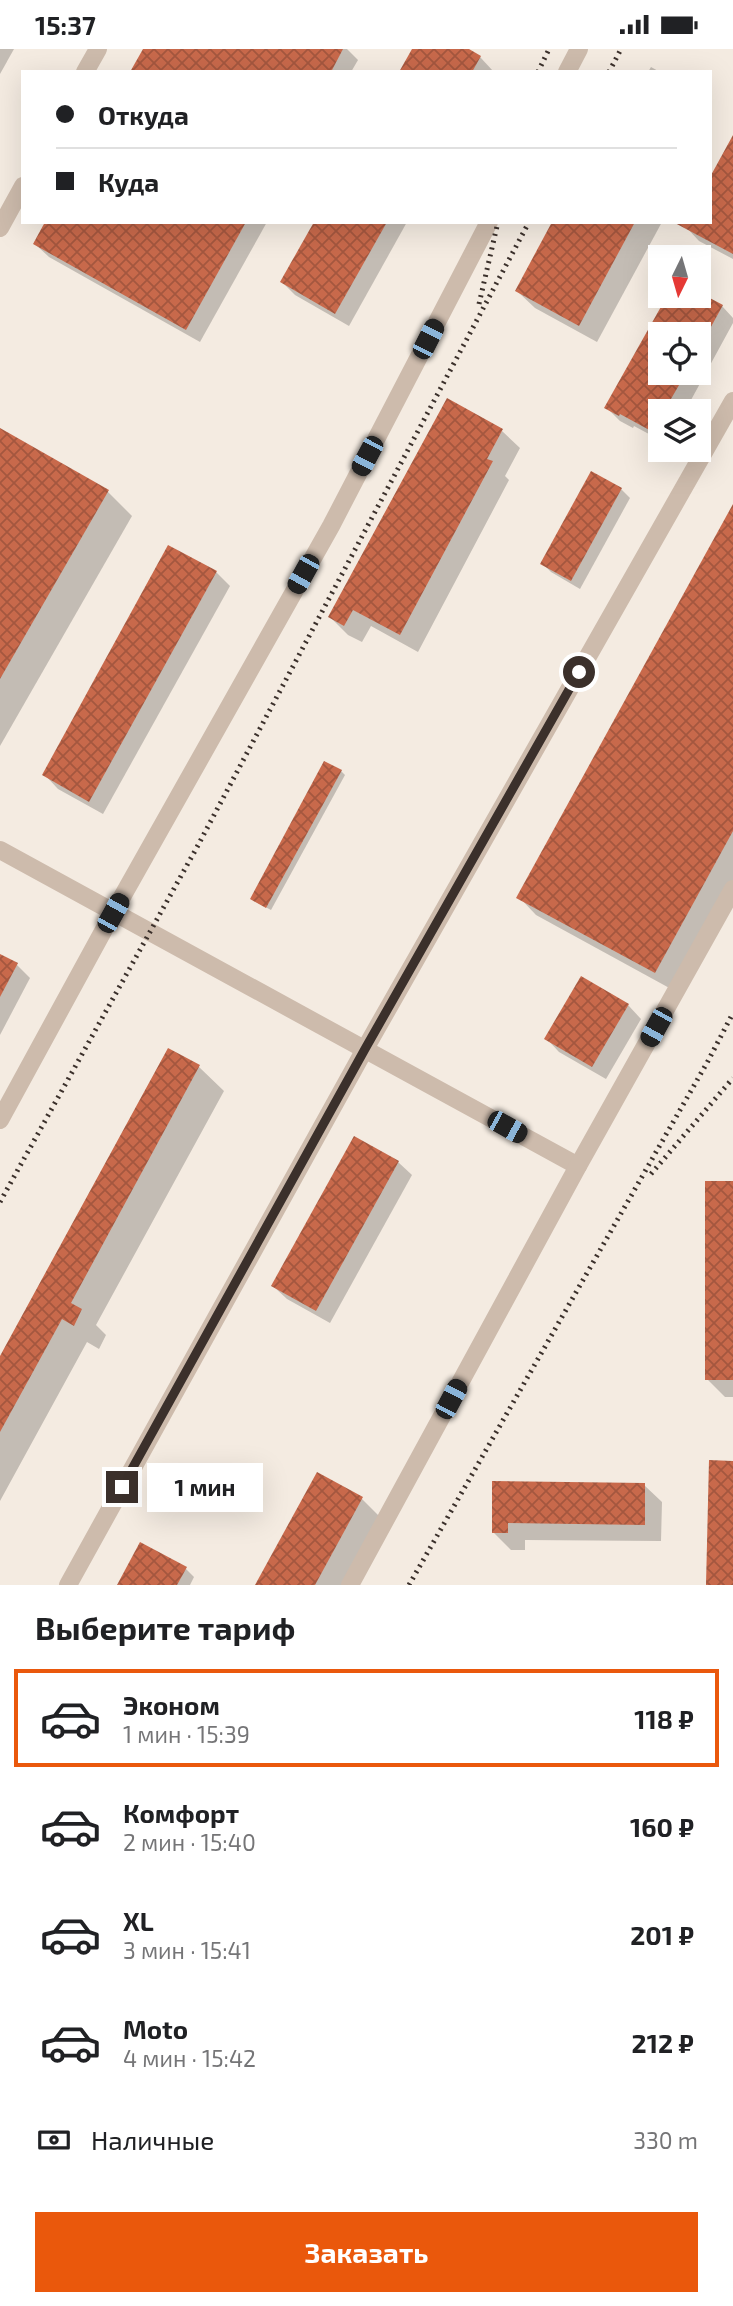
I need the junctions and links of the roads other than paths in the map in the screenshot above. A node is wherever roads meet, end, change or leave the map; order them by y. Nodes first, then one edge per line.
1 (98, 49) edge
2 (579, 49) edge
3 (86, 70) edge
4 (569, 70) edge
5 (21, 190) edge
6 (488, 224) edge
7 (0, 228) edge
8 (731, 410) edge
9 (0, 850) edge
10 (733, 889) edge
11 (113, 913) junction
12 (365, 1049) junction
13 (0, 1120) edge
14 (578, 1166) junction
15 (68, 1585) edge
16 (350, 1585) edge

1 - 3 lane
2 - 4 lane
5 - 7 lane
6 - 11 lane
8 - 12 lane
9 - 11 lane
10 - 14 lane
11 - 12 lane
11 - 13 lane
12 - 14 lane
12 - 15 lane
14 - 16 lane

